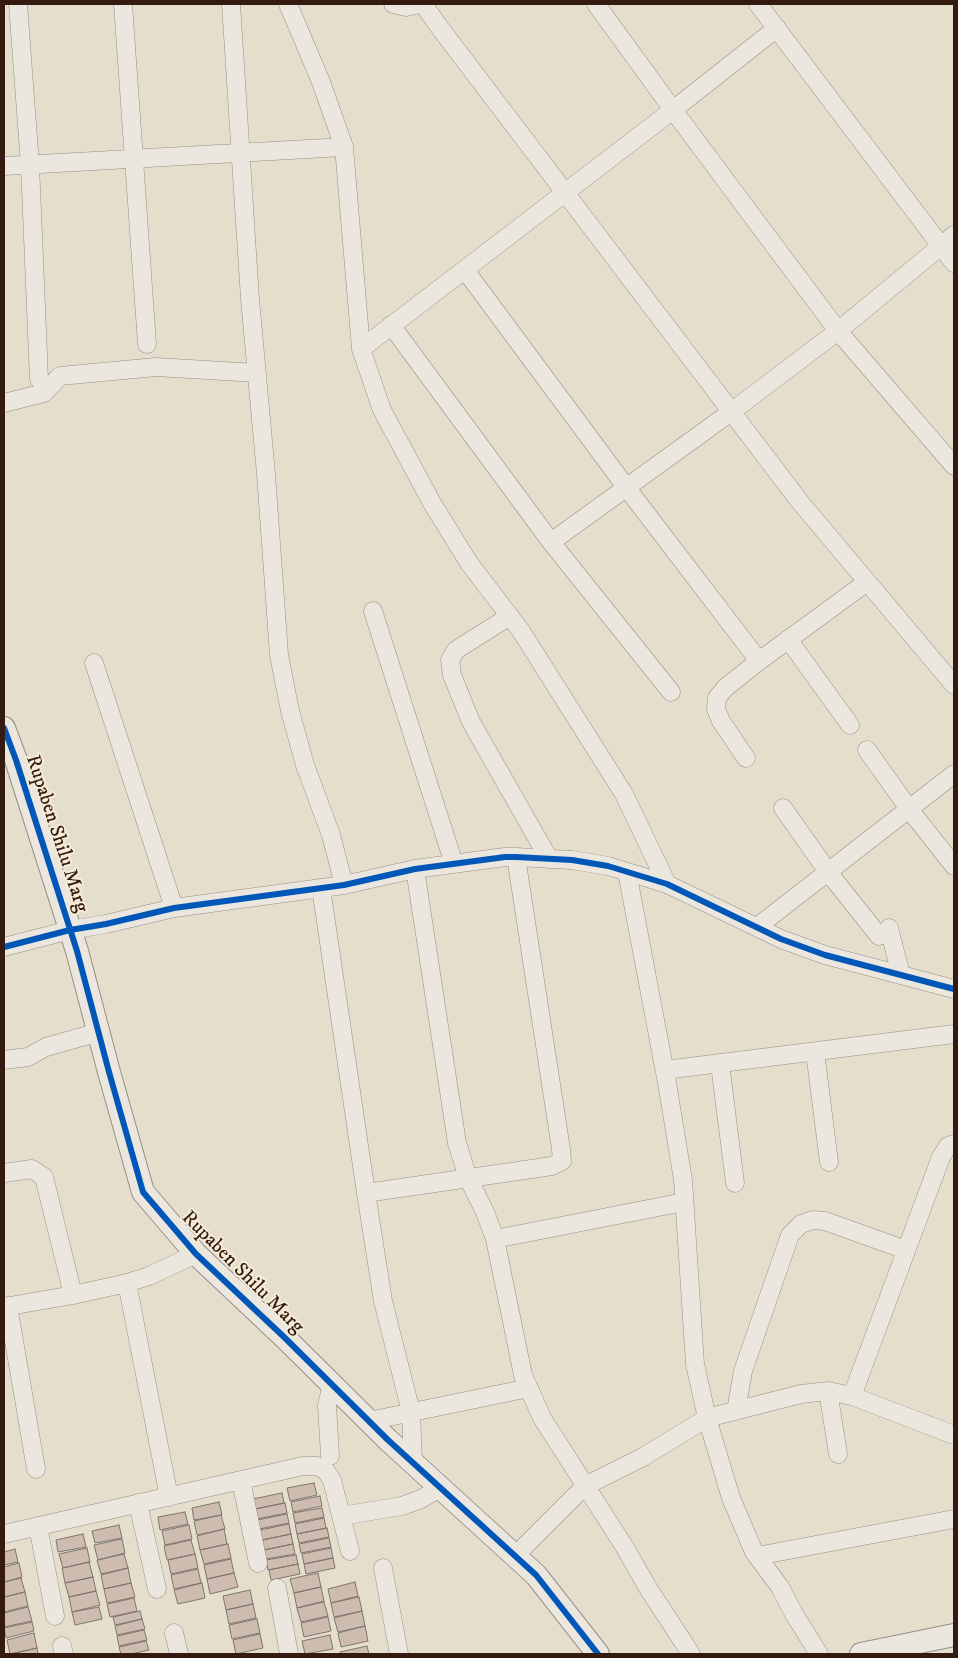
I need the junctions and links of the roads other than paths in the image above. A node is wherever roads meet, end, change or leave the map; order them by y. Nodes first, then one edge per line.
1 (18, 4) edge
2 (123, 4) edge
3 (231, 4) edge
4 (288, 4) edge
5 (393, 4) edge
6 (422, 4) edge
7 (596, 4) edge
8 (758, 4) edge
9 (777, 28) junction
10 (673, 110) junction
11 (344, 147) junction
12 (240, 152) junction
13 (134, 159) junction
14 (30, 165) junction
15 (4, 166) edge
16 (565, 194) junction
17 (948, 240) edge
18 (954, 263) edge
19 (465, 270) junction
20 (391, 325) junction
21 (838, 331) junction
22 (147, 344) dead end
23 (361, 349) junction
24 (257, 373) junction
25 (39, 379) dead end
26 (4, 403) edge
27 (731, 412) junction
28 (954, 466) edge
29 (626, 487) junction
30 (551, 542) junction
31 (867, 582) junction
32 (373, 610) dead end
33 (510, 616) junction
34 (788, 639) junction
35 (759, 660) junction
36 (94, 663) dead end
37 (954, 685) edge
38 (671, 692) dead end
39 (850, 725) dead end
40 (4, 728) edge
41 (867, 750) dead end
42 (746, 758) dead end
43 (954, 774) edge
44 (783, 808) dead end
45 (909, 809) junction
46 (516, 857) junction
47 (549, 859) junction
48 (454, 864) junction
49 (954, 866) edge
50 (415, 869) junction
51 (627, 872) junction
52 (828, 872) junction
53 (667, 884) junction
54 (344, 885) junction
55 (321, 888) junction
56 (174, 908) junction
57 (757, 927) junction
58 (70, 930) junction
59 (4, 947) edge
60 (901, 975) junction
61 (954, 989) edge
62 (99, 1032) junction
63 (954, 1034) edge
64 (815, 1052) junction
65 (4, 1060) edge
66 (720, 1064) junction
67 (665, 1070) junction
68 (954, 1144) edge
69 (829, 1162) dead end
70 (4, 1173) edge
71 (468, 1178) junction
72 (735, 1183) dead end
73 (366, 1193) junction
74 (684, 1202) junction
75 (494, 1239) junction
76 (906, 1250) junction
77 (196, 1254) junction
78 (127, 1283) junction
79 (73, 1295) junction
80 (6, 1306) edge
81 (332, 1385) junction
82 (529, 1388) junction
83 (828, 1391) junction
84 (852, 1396) junction
85 (736, 1411) junction
86 (411, 1412) junction
87 (707, 1418) junction
88 (369, 1421) junction
89 (954, 1435) edge
90 (838, 1454) dead end
91 (330, 1456) dead end
92 (413, 1463) junction
93 (36, 1469) dead end
94 (241, 1480) junction
95 (585, 1486) junction
96 (440, 1488) junction
97 (169, 1496) junction
98 (138, 1503) junction
99 (341, 1516) junction
100 (954, 1519) edge
101 (38, 1526) junction
102 (4, 1534) edge
103 (350, 1551) dead end
104 (515, 1556) junction
105 (757, 1556) junction
106 (258, 1563) dead end
107 (383, 1568) dead end
108 (277, 1588) dead end
109 (157, 1589) dead end
110 (55, 1616) dead end
111 (174, 1633) dead end
112 (954, 1635) edge
113 (179, 1654) edge
114 (289, 1654) edge
115 (399, 1654) edge
116 (598, 1654) edge
117 (691, 1654) edge
118 (820, 1654) edge
119 (861, 1654) edge

1 - 14 street
2 - 13 street
3 - 12 street
4 - 11 street
5 - 6 street
6 - 16 street
7 - 10 street
8 - 9 street
9 - 10 street
9 - 17 street
10 - 16 street
10 - 21 street
11 - 12 street
11 - 23 street
12 - 13 street
12 - 24 street
13 - 14 street
13 - 22 street
14 - 15 street
14 - 25 street
16 - 19 street
16 - 27 street
17 - 18 street
17 - 21 street
19 - 20 street
19 - 29 street
20 - 23 street
20 - 30 street
21 - 27 street
21 - 28 street
23 - 33 street
24 - 26 street
24 - 54 street
27 - 29 street
27 - 31 street
29 - 30 street
29 - 35 street
30 - 38 street
31 - 34 street
31 - 37 street
32 - 48 street
33 - 47 street
33 - 53 street
34 - 35 street
34 - 39 street
35 - 42 street
36 - 56 street
40 - 58 street, Rupaben Shilu Marg
41 - 45 street
43 - 45 street
44 - 52 street
45 - 49 street
45 - 52 street
46 - 47 street
46 - 48 street
46 - 71 street
47 - 51 street
48 - 50 street
50 - 54 street
50 - 71 street
51 - 53 street
51 - 67 street
52 - 57 street
52 - 60 street
53 - 57 street
54 - 55 street
55 - 56 street
55 - 73 street
56 - 58 street
57 - 60 street
58 - 59 street
58 - 62 street, Rupaben Shilu Marg
60 - 61 street
62 - 65 street
62 - 77 street, Rupaben Shilu Marg
63 - 64 street
64 - 66 street
64 - 69 street
66 - 67 street
66 - 72 street
67 - 74 street
68 - 76 street
70 - 79 street
71 - 73 street
71 - 75 street
73 - 86 street
74 - 75 street
74 - 87 street
75 - 82 street
76 - 84 street
76 - 85 street
77 - 78 street
77 - 81 street, Rupaben Shilu Marg
78 - 79 street
78 - 97 street
79 - 80 street
80 - 93 street
81 - 88 street, Rupaben Shilu Marg
81 - 91 street
82 - 86 street
82 - 95 street
83 - 84 street
83 - 85 street
83 - 90 street
84 - 89 street
85 - 87 street
86 - 88 street
86 - 92 street
87 - 95 street
87 - 105 street
88 - 92 street, Rupaben Shilu Marg
92 - 96 street, Rupaben Shilu Marg
94 - 97 street
94 - 99 street
94 - 106 street
95 - 104 street
95 - 117 street
96 - 99 street
96 - 104 street, Rupaben Shilu Marg
97 - 98 street
98 - 101 street
98 - 109 street
99 - 103 street
100 - 105 street
101 - 102 street
101 - 110 street
104 - 116 street, Rupaben Shilu Marg
105 - 118 street
107 - 115 street
108 - 114 street
111 - 113 street
112 - 119 street

